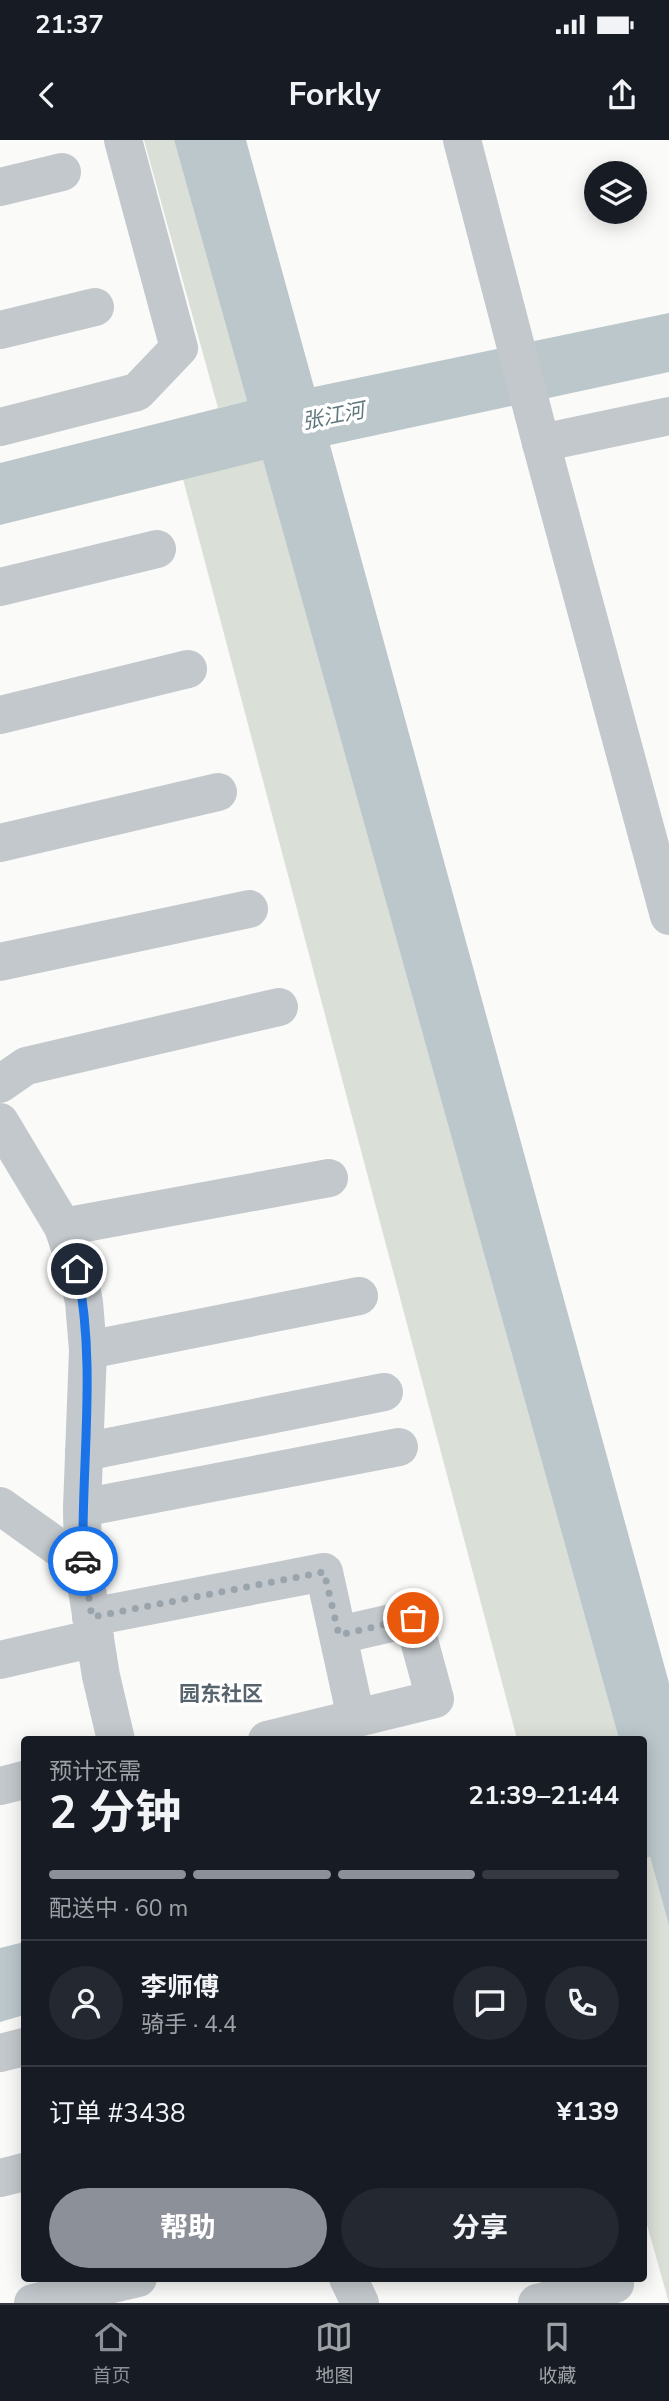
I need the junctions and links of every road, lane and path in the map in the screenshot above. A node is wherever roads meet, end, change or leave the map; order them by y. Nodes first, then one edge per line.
1 (123, 140) edge
2 (462, 140) edge
3 (62, 172) dead end
4 (0, 187) edge
5 (95, 307) dead end
6 (0, 330) edge
7 (669, 416) edge
8 (536, 425) junction
9 (0, 427) edge
10 (158, 549) dead end
11 (0, 587) edge
12 (188, 669) dead end
13 (0, 715) edge
14 (218, 792) dead end
15 (0, 843) edge
16 (249, 909) dead end
17 (669, 916) edge
18 (0, 962) edge
19 (279, 1007) dead end
20 (0, 1084) edge
21 (0, 1122) edge
22 (330, 1178) dead end
23 (63, 1227) junction
24 (359, 1296) dead end
25 (88, 1350) junction
26 (384, 1392) dead end
27 (399, 1447) dead end
28 (84, 1452) junction
29 (0, 1506) edge
30 (82, 1508) junction
31 (83, 1565) junction
32 (93, 1627) junction
33 (339, 1635) junction
34 (0, 1660) edge
35 (356, 1718) junction
36 (115, 1736) edge
37 (283, 1736) edge
38 (21, 1781) edge
39 (0, 1786) edge
40 (21, 2048) edge
41 (0, 2053) edge
42 (21, 2173) edge
43 (0, 2178) edge
44 (121, 2282) edge
45 (153, 2282) edge
46 (350, 2282) edge
47 (615, 2284) dead end
48 (33, 2303) edge
49 (158, 2303) edge
50 (360, 2303) edge
51 (537, 2303) edge

1 - 9 street
2 - 8 street
3 - 4 street
5 - 6 street
7 - 8 street
8 - 17 street
10 - 11 street
12 - 13 street
14 - 15 street
16 - 18 street
19 - 20 street
21 - 23 street
22 - 23 street
23 - 25 street
24 - 25 street
25 - 28 street
26 - 28 street
27 - 30 street
28 - 30 street
29 - 31 street
30 - 31 street
31 - 32 street
32 - 33 street
32 - 34 street
32 - 36 street
33 - 35 street
33 - 35 street
35 - 37 street
38 - 39 street
40 - 41 street
42 - 43 street
44 - 48 street
45 - 49 street
46 - 50 street
47 - 51 street

